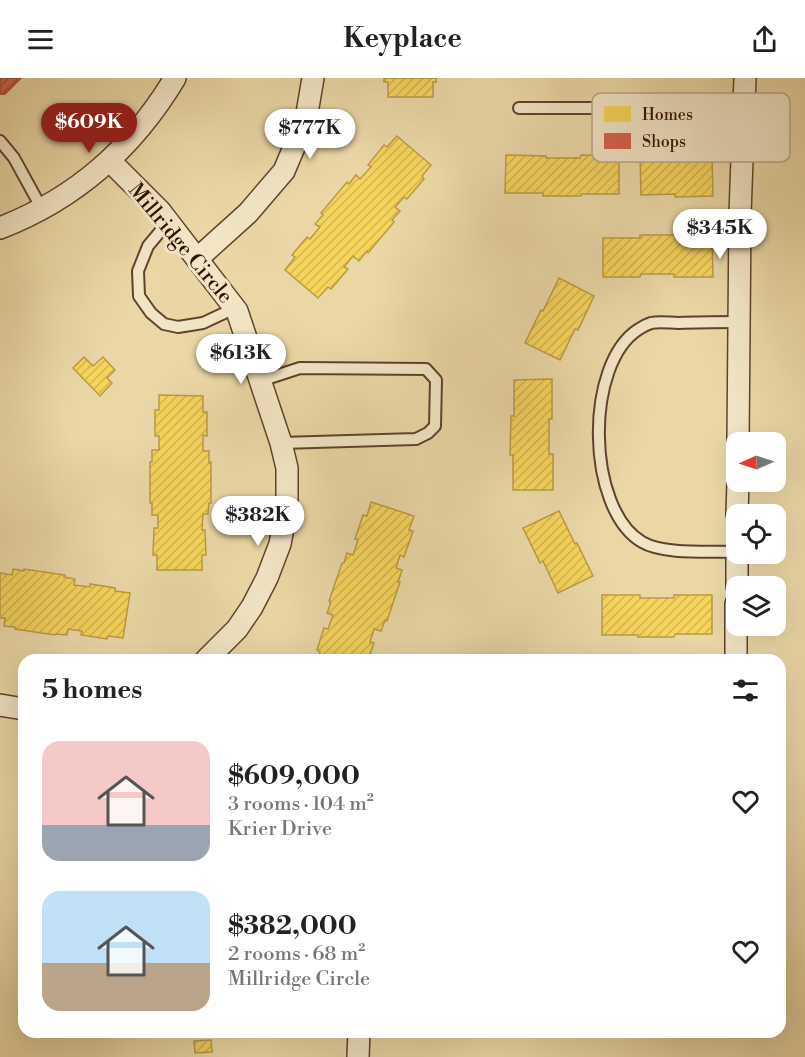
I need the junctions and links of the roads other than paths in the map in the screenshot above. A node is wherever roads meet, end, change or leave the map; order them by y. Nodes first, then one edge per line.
1 (175, 78) edge
2 (313, 78) edge
3 (519, 108) dead end
4 (592, 108) edge
5 (0, 141) edge
6 (110, 161) junction
7 (742, 162) edge
8 (42, 210) junction
9 (168, 222) junction
10 (0, 228) edge
11 (197, 259) junction
12 (235, 308) junction
13 (738, 322) junction
14 (260, 381) junction
15 (738, 432) edge
16 (281, 443) junction
17 (726, 553) edge
18 (736, 636) edge
19 (220, 654) edge
20 (736, 654) edge
21 (0, 705) edge
22 (18, 708) edge
23 (359, 1038) edge
24 (358, 1057) edge

1 - 6 street
2 - 11 street
3 - 4 lane
5 - 8 lane
6 - 8 street
6 - 9 street, Millridge Circle
7 - 13 street
8 - 10 street
9 - 11 street, Millridge Circle
9 - 12 lane
11 - 12 street, Millridge Circle
12 - 14 street, Millridge Circle
13 - 15 street
13 - 17 lane
14 - 16 street, Millridge Circle
14 - 16 lane
16 - 19 street, Millridge Circle
18 - 20 street
21 - 22 street
23 - 24 street

